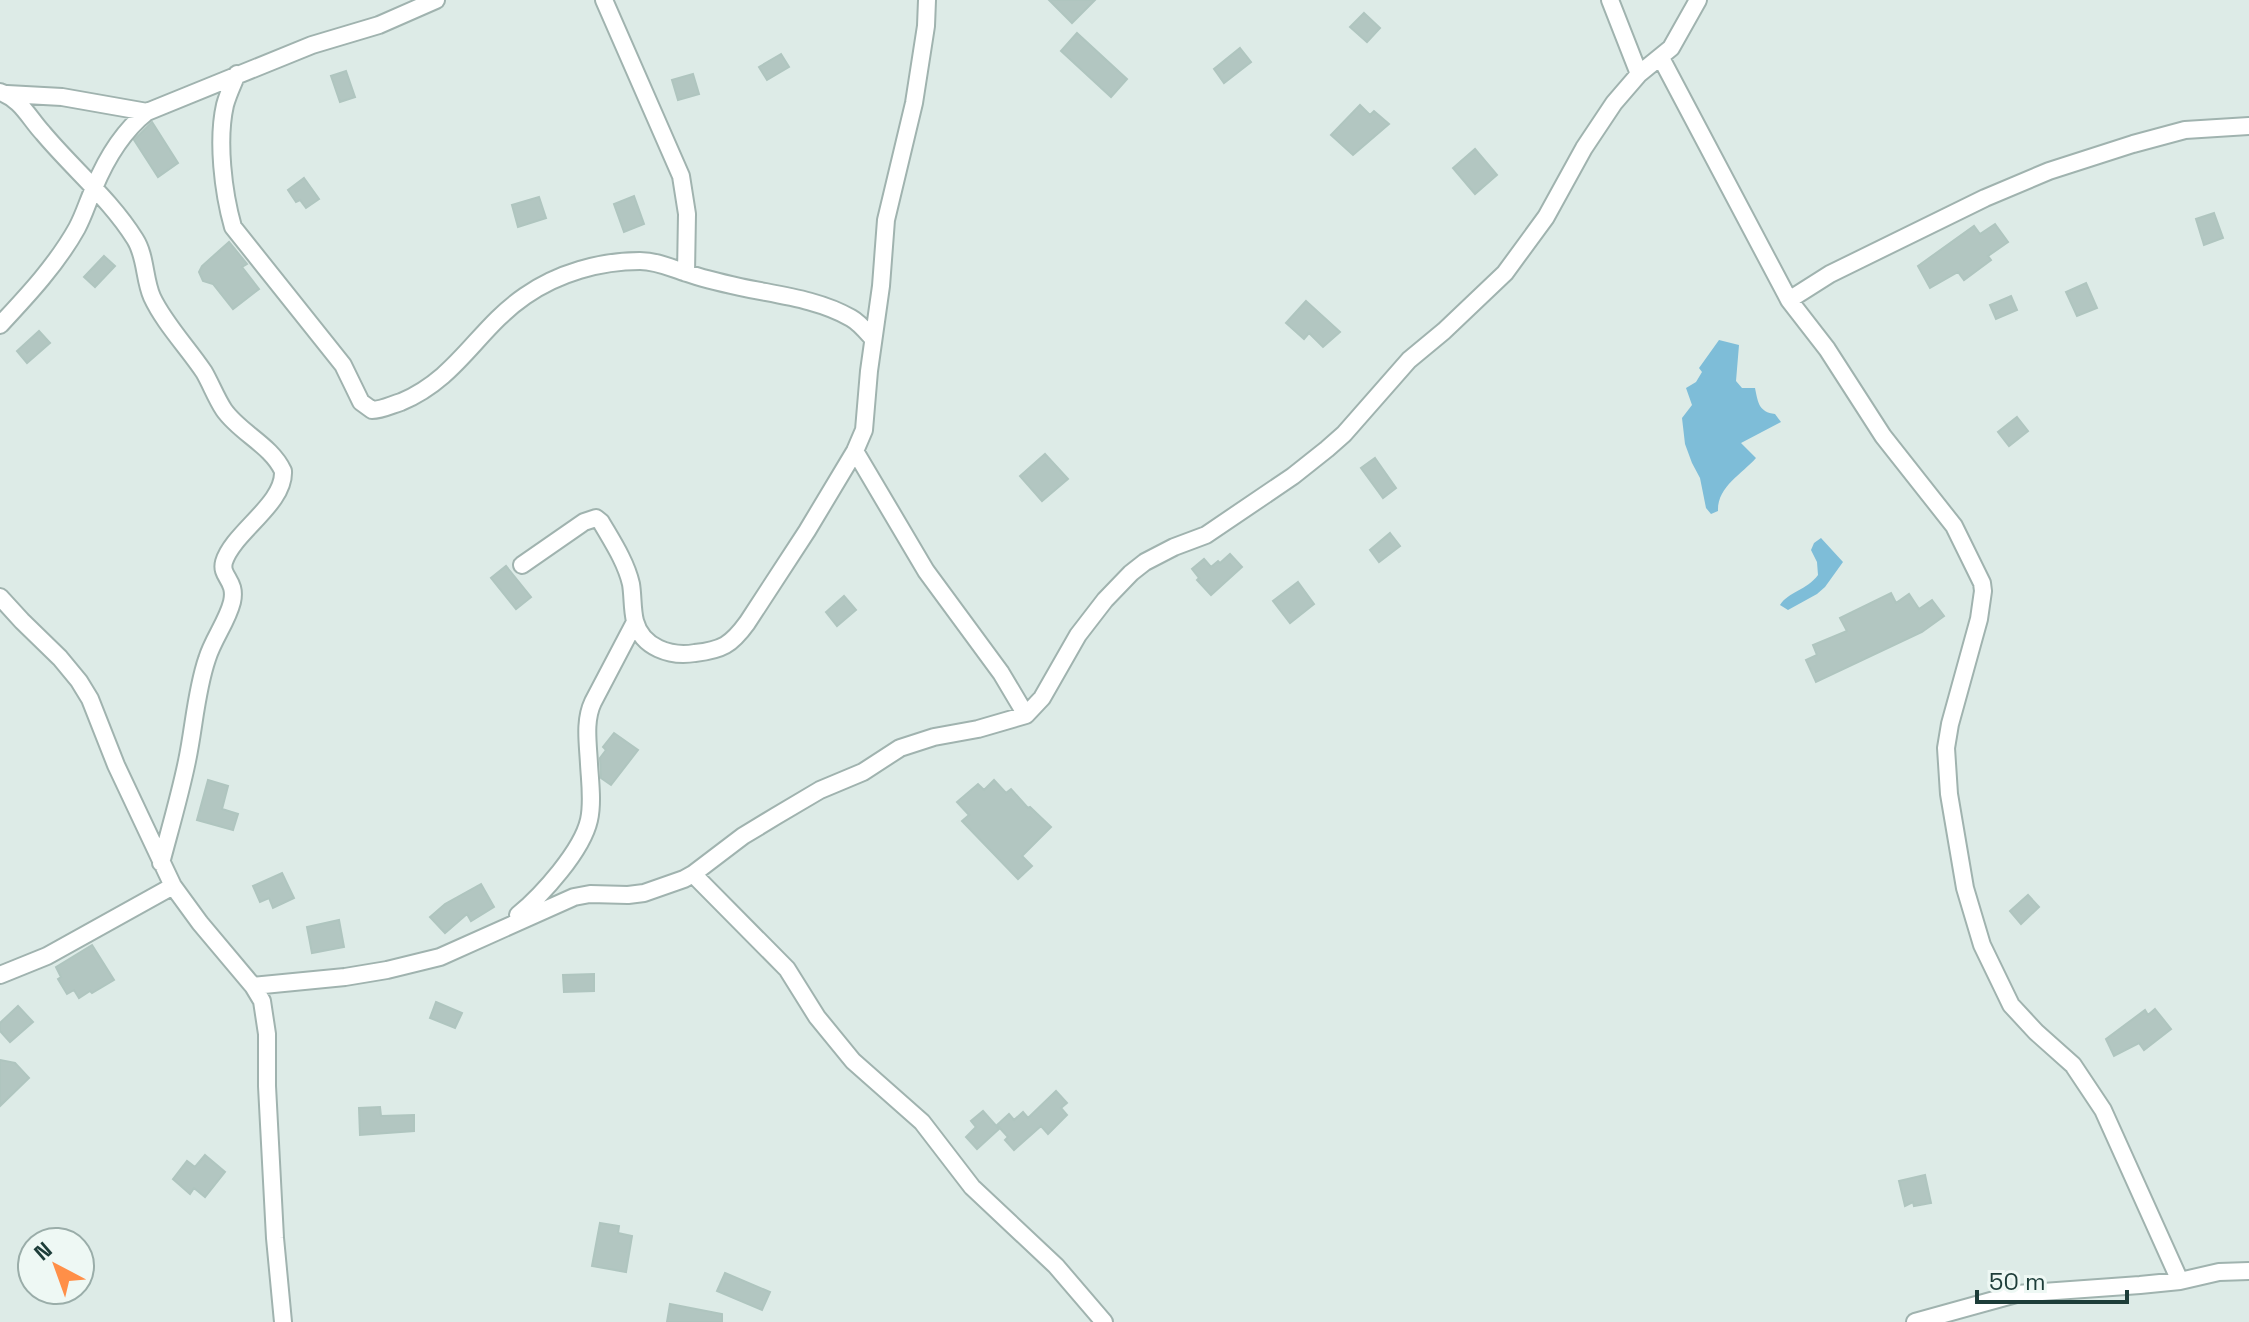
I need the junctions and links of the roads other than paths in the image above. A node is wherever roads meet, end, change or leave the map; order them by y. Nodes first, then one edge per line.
1 (436, 0) edge
2 (604, 0) edge
3 (927, 0) edge
4 (1610, 0) edge
5 (1698, 0) edge
6 (1661, 58) junction
7 (237, 74) junction
8 (1639, 74) junction
9 (4, 93) edge
10 (147, 112) junction
11 (2249, 126) edge
12 (94, 187) junction
13 (686, 273) junction
14 (1789, 300) junction
15 (0, 325) edge
16 (873, 339) junction
17 (855, 451) junction
18 (522, 565) dead end
19 (0, 597) edge
20 (635, 622) junction
21 (1026, 715) junction
22 (161, 863) junction
23 (693, 874) junction
24 (173, 886) junction
25 (505, 927) junction
26 (0, 975) edge
27 (253, 986) junction
28 (2249, 1271) edge
29 (2180, 1281) junction
30 (283, 1322) edge
31 (1104, 1322) edge
32 (1915, 1322) edge

1 - 7 street
2 - 13 street
3 - 16 street
4 - 8 street
5 - 6 street
6 - 8 street
6 - 14 street
7 - 10 street
7 - 13 street
8 - 21 street
9 - 10 street
9 - 12 street
10 - 12 street
11 - 14 street
12 - 15 street
12 - 22 street
13 - 16 street
14 - 29 street
16 - 17 street
17 - 20 street
17 - 21 street
18 - 20 street
19 - 22 street
20 - 25 street
21 - 23 street
22 - 24 street
23 - 25 street
23 - 31 street
24 - 26 street
24 - 27 street
25 - 27 street
27 - 30 street
28 - 29 street
29 - 32 street

